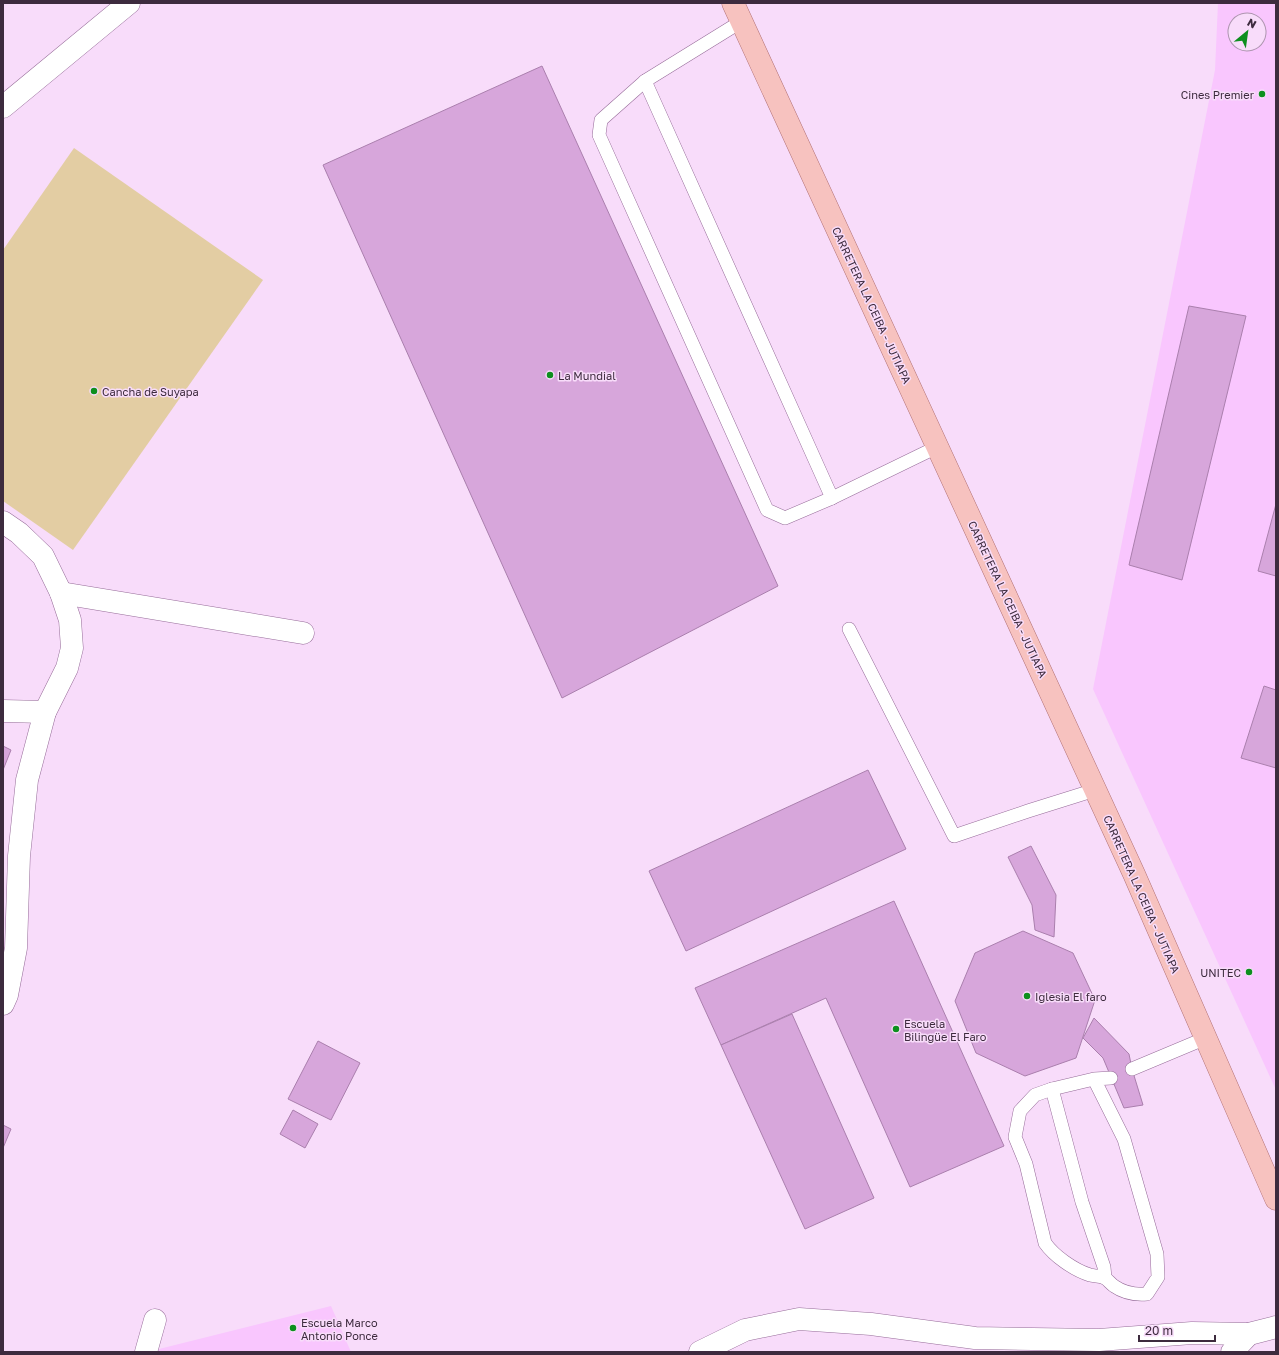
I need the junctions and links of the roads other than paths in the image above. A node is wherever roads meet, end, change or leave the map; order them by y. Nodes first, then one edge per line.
1 (129, 3) edge
2 (737, 12) edge
3 (645, 81) junction
4 (3, 107) edge
5 (938, 447) junction
6 (832, 498) junction
7 (3, 522) edge
8 (61, 593) junction
9 (849, 629) dead end
10 (303, 633) dead end
11 (3, 711) edge
12 (45, 712) junction
13 (1095, 790) junction
14 (3, 1004) edge
15 (1206, 1038) junction
16 (1132, 1069) dead end
17 (1111, 1078) dead end
18 (1094, 1079) junction
19 (1052, 1089) junction
20 (1276, 1199) edge
21 (1105, 1278) junction
22 (155, 1320) dead end
23 (1276, 1327) edge
24 (1249, 1334) junction
25 (146, 1352) edge
26 (700, 1352) edge
27 (1232, 1352) edge

1 - 4 street
2 - 3 lane
2 - 5 main road, CARRETERA LA CEIBA - JUTIAPA
3 - 6 lane
3 - 6 lane
5 - 6 lane
5 - 13 main road, CARRETERA LA CEIBA - JUTIAPA
7 - 8 street
8 - 10 street
8 - 12 street
9 - 13 lane
11 - 12 street
12 - 14 street
13 - 15 main road, CARRETERA LA CEIBA - JUTIAPA
15 - 16 lane
15 - 20 main road, CARRETERA LA CEIBA - JUTIAPA
17 - 18 lane
18 - 19 lane
18 - 21 lane
19 - 21 lane
19 - 21 lane
22 - 25 street
23 - 24 street
24 - 26 street
24 - 27 street

